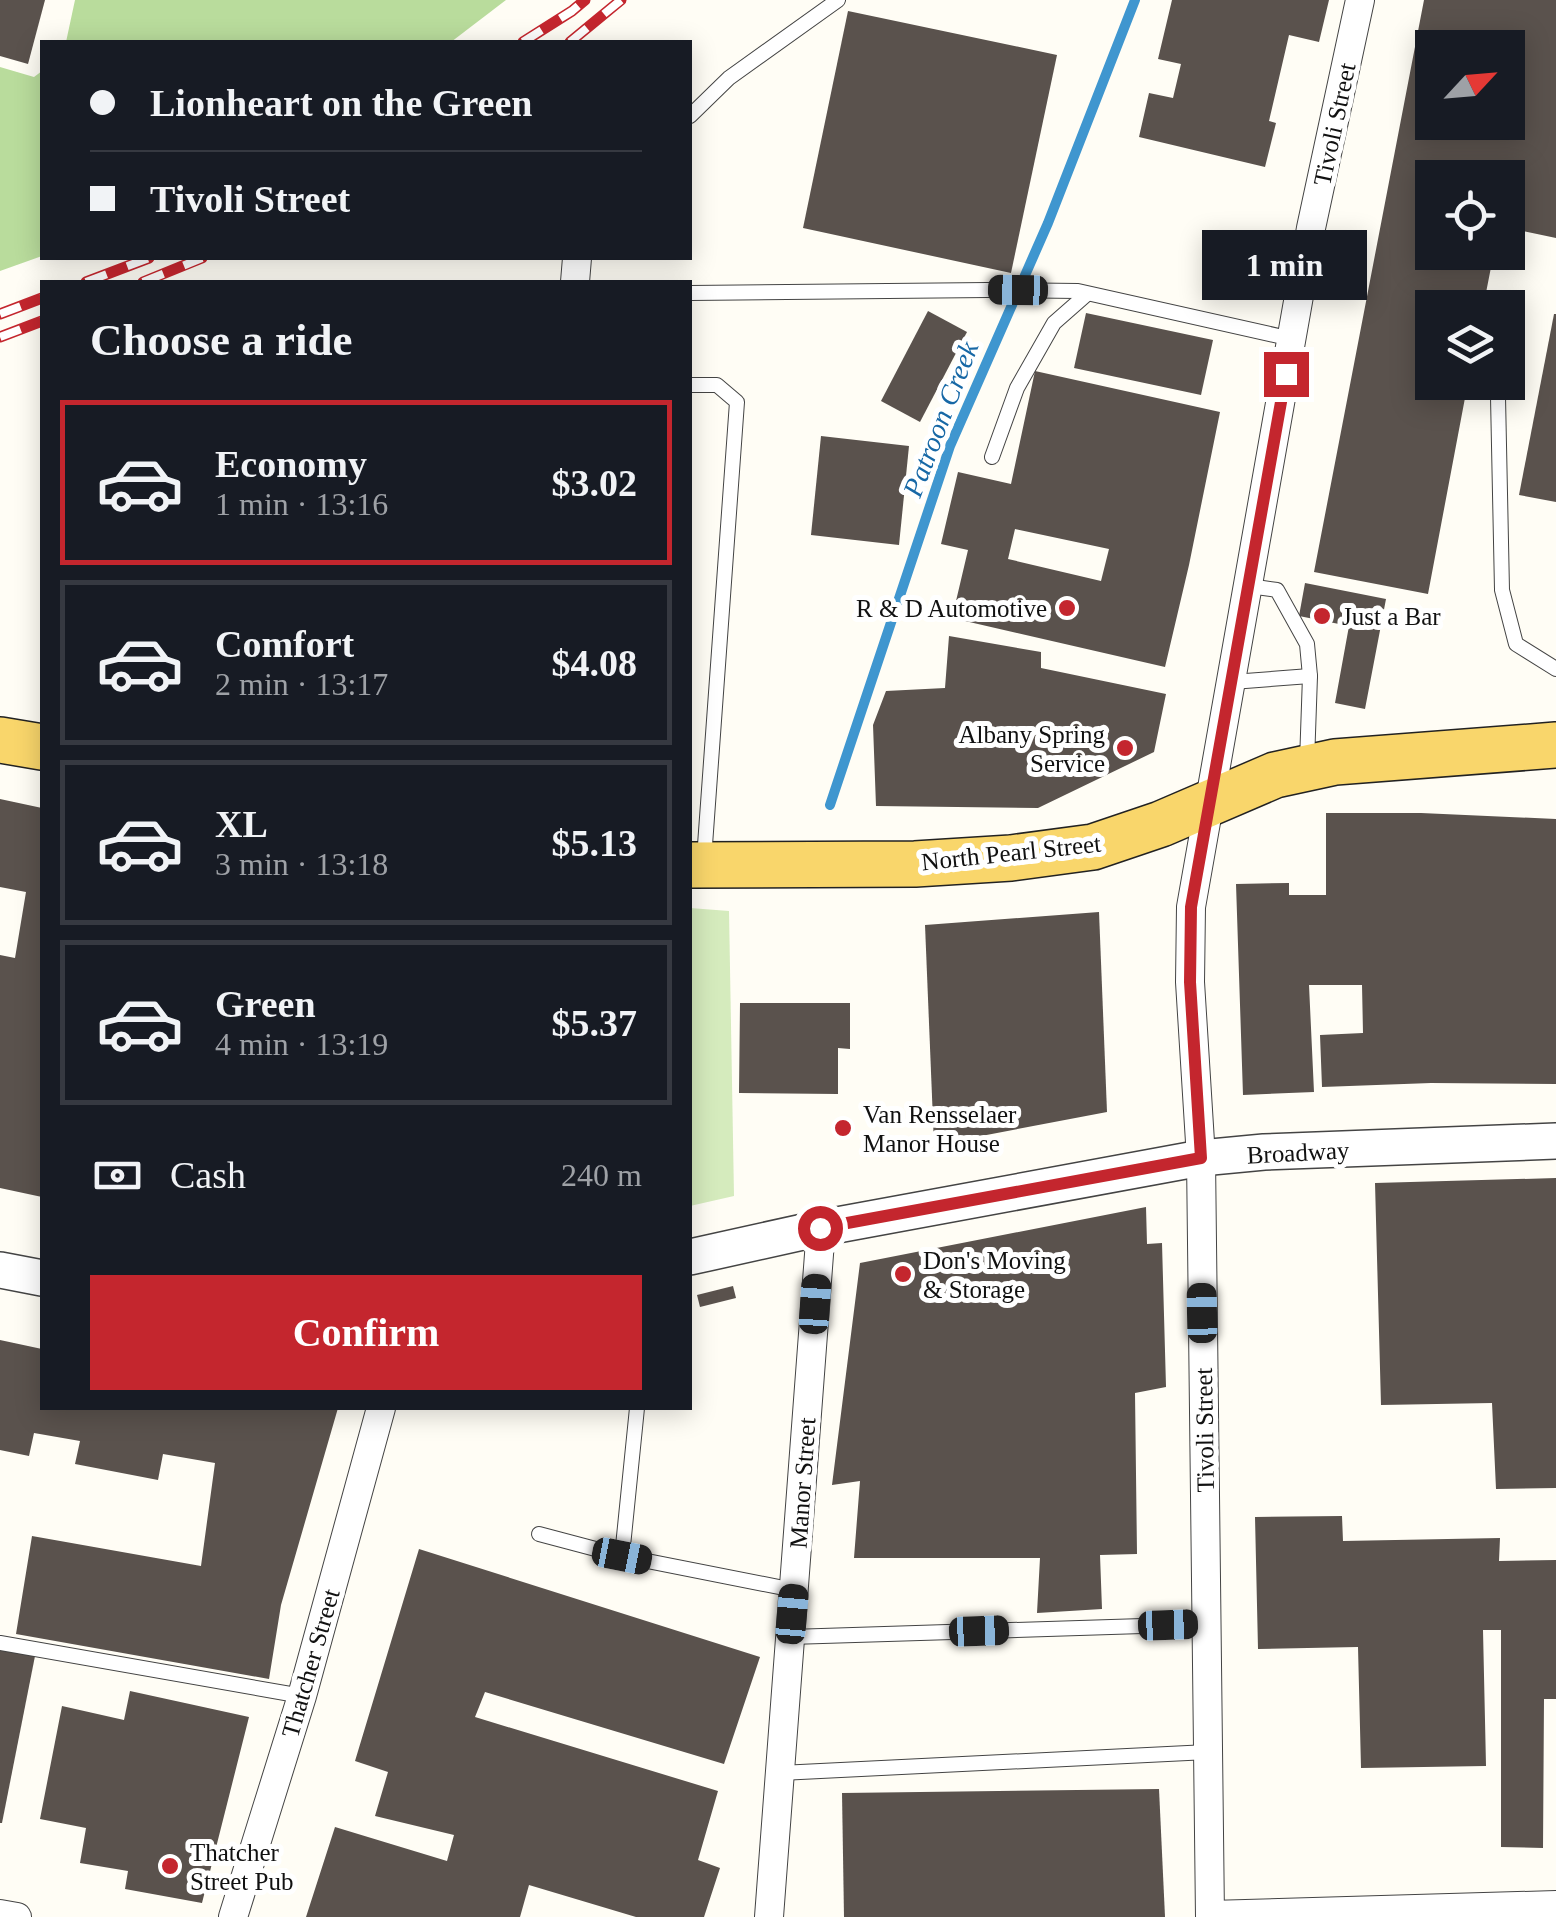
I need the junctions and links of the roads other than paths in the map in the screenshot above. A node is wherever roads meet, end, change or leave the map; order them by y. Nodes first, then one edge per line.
1 (838, 0) edge
2 (1360, 0) edge
3 (692, 114) edge
4 (1082, 292) junction
5 (692, 293) edge
6 (1292, 339) junction
7 (692, 386) edge
8 (1498, 400) edge
9 (992, 458) dead end
10 (1249, 586) junction
11 (1556, 670) edge
12 (1310, 676) junction
13 (1232, 682) junction
14 (0, 740) edge
15 (1556, 745) edge
16 (40, 747) edge
17 (1306, 768) junction
18 (1211, 802) junction
19 (697, 865) edge
20 (1556, 1141) edge
21 (1201, 1158) junction
22 (820, 1228) junction
23 (692, 1257) edge
24 (0, 1270) edge
25 (40, 1278) edge
26 (380, 1410) edge
27 (637, 1410) edge
28 (539, 1534) dead end
29 (622, 1556) junction
30 (794, 1590) junction
31 (1206, 1624) junction
32 (790, 1637) junction
33 (0, 1643) edge
34 (302, 1696) junction
35 (1208, 1752) junction
36 (780, 1773) junction
37 (1556, 1906) edge
38 (0, 1914) edge
39 (1210, 1916) edge
40 (17, 1917) edge
41 (233, 1917) edge
42 (769, 1917) edge

1 - 3 lane
2 - 6 street, Tivoli Street
4 - 5 lane
4 - 6 lane
4 - 9 lane
6 - 10 street, Tivoli Street
7 - 19 lane
8 - 11 lane
10 - 12 lane
10 - 13 street, Tivoli Street
12 - 13 lane
12 - 17 lane
13 - 18 street, Tivoli Street
14 - 16 main road
15 - 17 main road, North Pearl Street
17 - 18 main road, North Pearl Street
18 - 19 main road, North Pearl Street
18 - 21 street, Tivoli Street
20 - 21 street, Broadway
21 - 22 street, Broadway
21 - 31 street, Tivoli Street
22 - 23 street, Broadway
22 - 30 street, Manor Street
24 - 25 street
26 - 34 street, Thatcher Street
27 - 29 lane
28 - 29 lane
29 - 30 lane
30 - 32 street, Manor Street
31 - 32 lane
31 - 35 street, Tivoli Street
32 - 36 street, Manor Street
33 - 34 lane
34 - 41 street, Thatcher Street
35 - 36 lane
35 - 39 street, Tivoli Street
36 - 42 street, Manor Street
37 - 39 street
38 - 40 street

